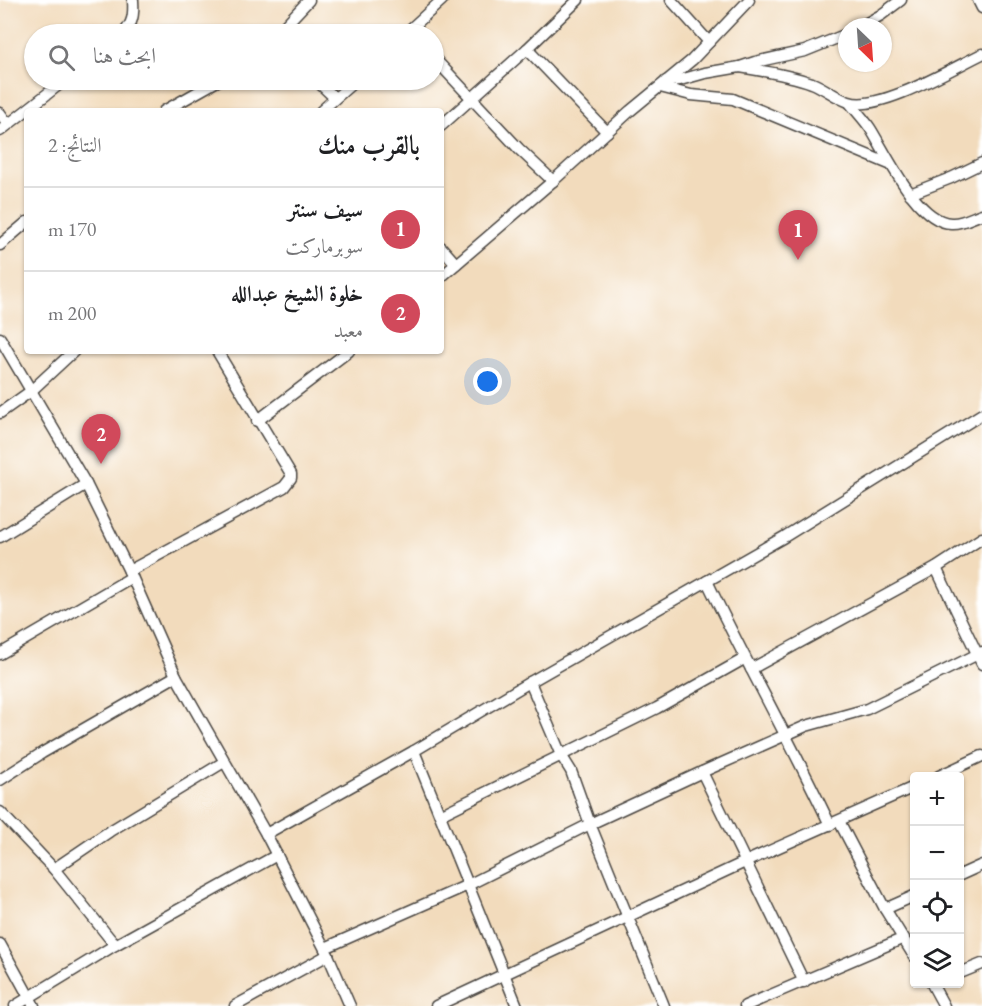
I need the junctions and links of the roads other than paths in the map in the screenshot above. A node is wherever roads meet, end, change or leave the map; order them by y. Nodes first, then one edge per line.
1 (133, 0) edge
2 (309, 0) edge
3 (442, 0) edge
4 (578, 0) edge
5 (671, 0) edge
6 (749, 0) edge
7 (901, 0) edge
8 (978, 0) edge
9 (982, 8) edge
10 (874, 18) edge
11 (131, 24) edge
12 (286, 24) edge
13 (419, 24) edge
14 (838, 38) edge
15 (709, 42) junction
16 (527, 49) junction
17 (982, 54) edge
18 (740, 67) junction
19 (444, 68) edge
20 (663, 84) junction
21 (52, 90) edge
22 (201, 90) edge
23 (327, 90) edge
24 (344, 90) edge
25 (335, 98) junction
26 (471, 98) junction
27 (850, 103) junction
28 (29, 108) edge
29 (169, 108) edge
30 (324, 108) edge
31 (24, 112) edge
32 (0, 113) edge
33 (444, 123) edge
34 (4, 127) edge
35 (607, 132) junction
36 (889, 164) junction
37 (982, 164) edge
38 (553, 181) junction
39 (909, 194) junction
40 (982, 214) edge
41 (24, 225) edge
42 (0, 245) edge
43 (444, 250) edge
44 (456, 264) junction
45 (444, 274) edge
46 (0, 338) edge
47 (71, 354) edge
48 (219, 354) edge
49 (345, 354) edge
50 (31, 391) junction
51 (0, 413) edge
52 (981, 416) edge
53 (258, 421) junction
54 (86, 484) junction
55 (0, 537) edge
56 (982, 538) edge
57 (936, 568) junction
58 (130, 574) junction
59 (707, 580) junction
60 (0, 654) edge
61 (981, 657) edge
62 (744, 659) junction
63 (751, 669) junction
64 (176, 676) junction
65 (530, 682) junction
66 (786, 735) junction
67 (414, 751) junction
68 (561, 754) junction
69 (982, 756) edge
70 (224, 762) junction
71 (702, 772) junction
72 (949, 772) edge
73 (0, 780) edge
74 (910, 789) edge
75 (0, 812) edge
76 (440, 814) junction
77 (835, 823) junction
78 (590, 824) junction
79 (266, 834) junction
80 (277, 855) junction
81 (745, 862) junction
82 (982, 865) edge
83 (54, 870) junction
84 (964, 873) edge
85 (468, 885) junction
86 (910, 898) edge
87 (885, 909) junction
88 (627, 916) junction
89 (904, 938) junction
90 (0, 944) edge
91 (116, 945) junction
92 (910, 948) edge
93 (327, 952) junction
94 (982, 964) edge
95 (964, 972) edge
96 (505, 973) junction
97 (804, 982) junction
98 (935, 988) edge
99 (32, 1002) edge
100 (15, 1006) edge
101 (235, 1006) edge
102 (350, 1006) edge
103 (436, 1006) edge
104 (517, 1006) edge
105 (664, 1006) edge
106 (745, 1006) edge
107 (944, 1006) edge

1 - 11 street
2 - 12 street
3 - 13 street
4 - 16 street
5 - 15 street
6 - 15 street
7 - 10 street
8 - 9 street
14 - 18 street
15 - 20 street
16 - 26 street
16 - 35 street
17 - 27 street
18 - 20 street
18 - 27 street
19 - 26 street
20 - 35 street
20 - 36 street
21 - 28 street
22 - 29 street
23 - 25 street
24 - 25 street
25 - 30 street
26 - 33 street
26 - 38 street
27 - 36 street
31 - 34 street
32 - 34 street
35 - 38 street
36 - 39 street
37 - 39 street
38 - 44 street
39 - 40 street
41 - 42 street
43 - 44 street
44 - 45 street
46 - 50 street
47 - 50 street
48 - 53 street
49 - 53 street
50 - 51 street
50 - 54 street
52 - 59 street
53 - 58 street
54 - 55 street
54 - 58 street
56 - 57 street
57 - 61 street
57 - 63 street
58 - 60 street
58 - 64 street
59 - 62 street
59 - 65 street
61 - 66 street
62 - 63 street
62 - 68 street
63 - 66 street
64 - 70 street
64 - 73 street
65 - 67 street
65 - 68 street
66 - 71 street
66 - 77 street
67 - 76 street
67 - 79 street
68 - 76 street
68 - 78 street
69 - 72 street
70 - 79 street
70 - 83 street
71 - 78 street
71 - 81 street
74 - 77 street
75 - 83 street
76 - 85 street
77 - 81 street
77 - 87 street
78 - 85 street
78 - 88 street
79 - 80 street
80 - 91 street
80 - 93 street
81 - 88 street
81 - 97 street
82 - 84 street
83 - 91 street
85 - 93 street
85 - 96 street
86 - 87 street
87 - 89 street
88 - 96 street
88 - 105 street
89 - 92 street
89 - 97 street
90 - 99 street
91 - 99 street
93 - 101 street
93 - 102 street
94 - 95 street
96 - 103 street
96 - 104 street
97 - 106 street
98 - 107 street
99 - 100 street

